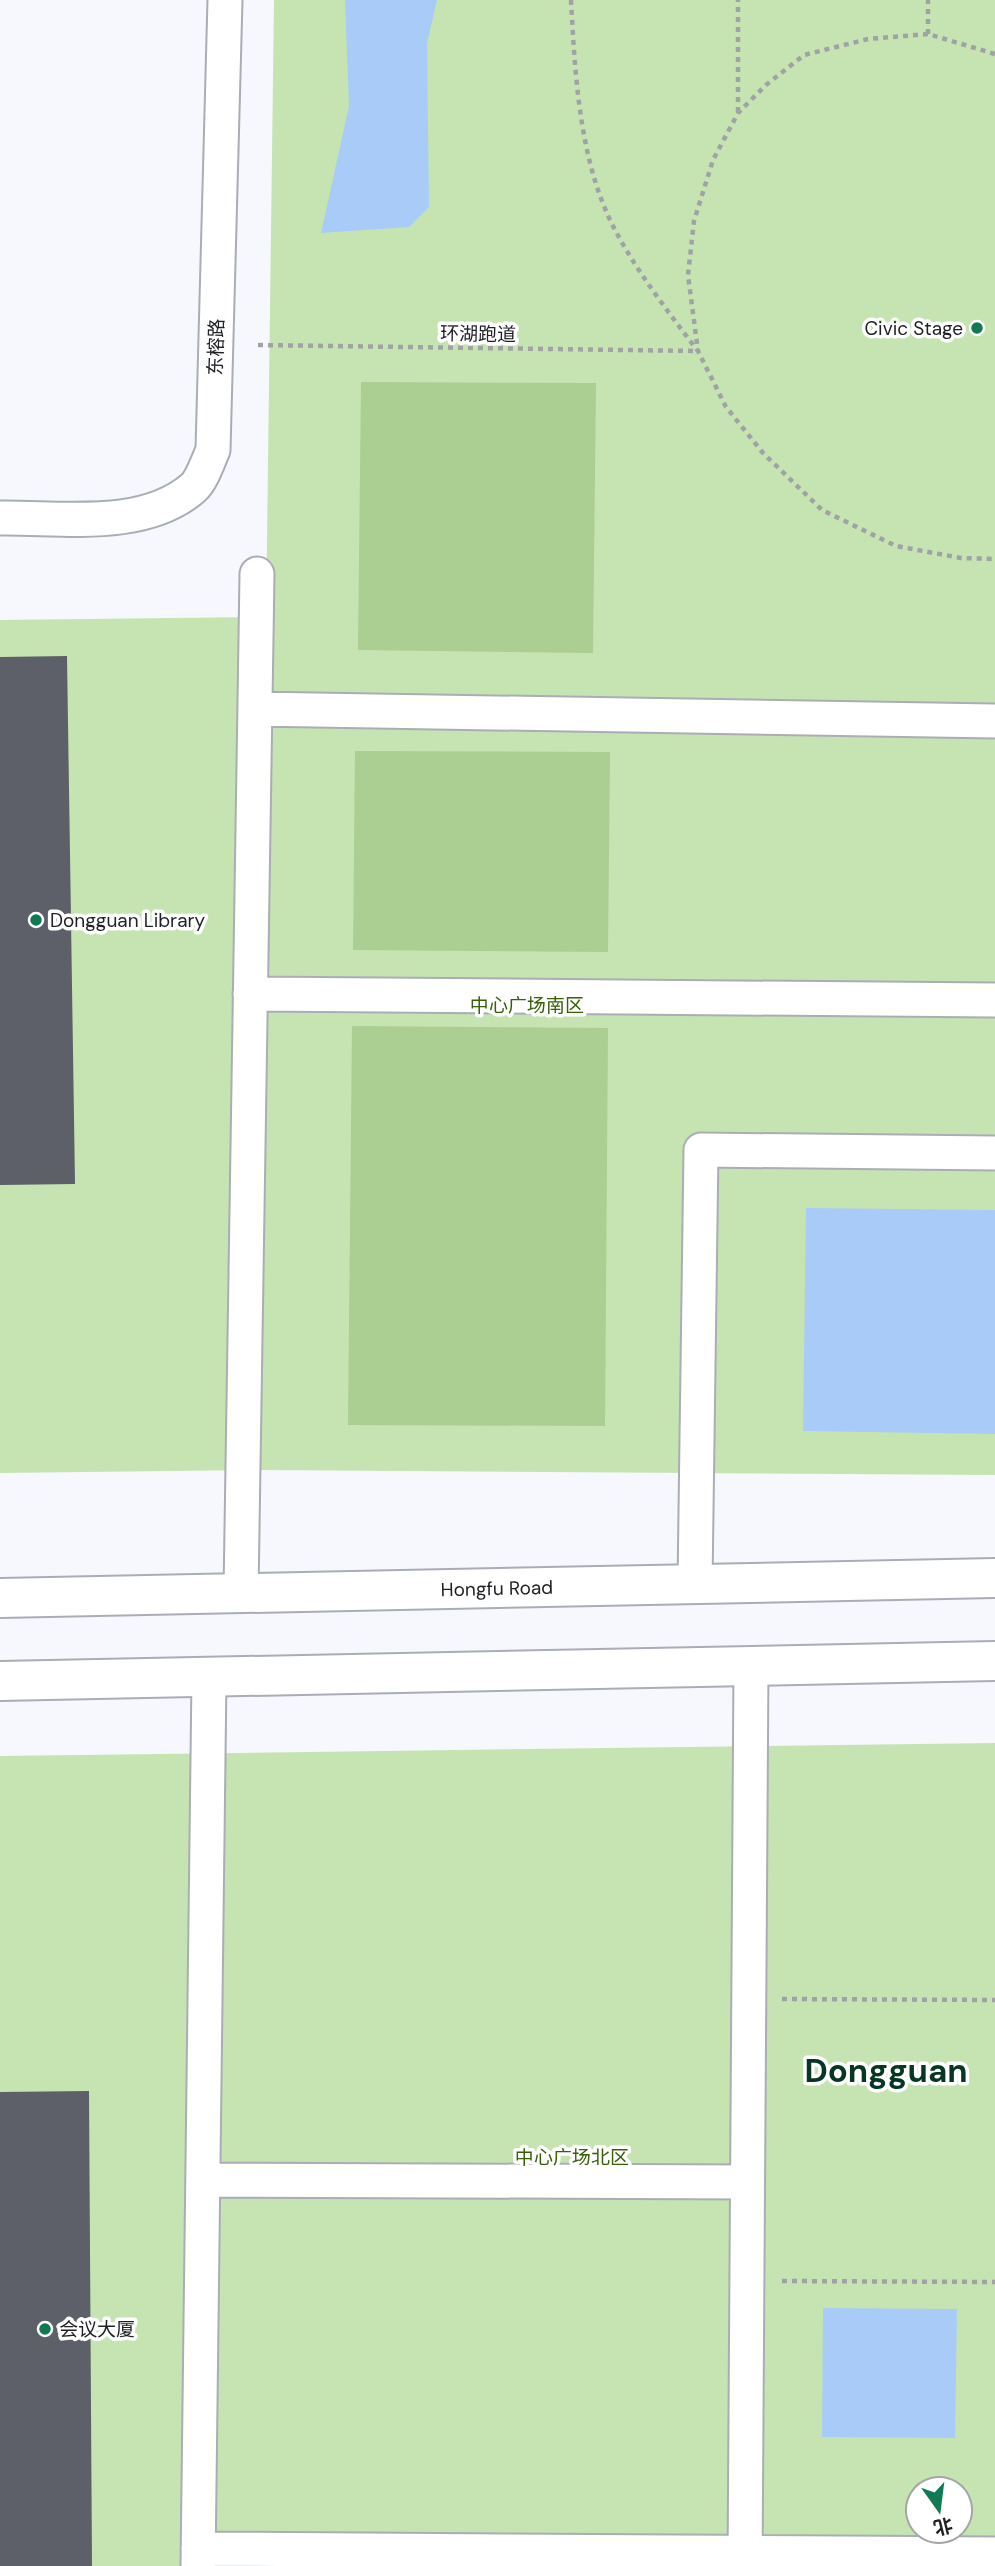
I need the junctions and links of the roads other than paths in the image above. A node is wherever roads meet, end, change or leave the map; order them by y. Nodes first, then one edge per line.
1 (225, 0) edge
2 (0, 518) edge
3 (257, 574) dead end
4 (255, 709) junction
5 (995, 720) edge
6 (250, 994) junction
7 (995, 1000) edge
8 (995, 1153) edge
9 (995, 1578) edge
10 (695, 1584) junction
11 (241, 1593) junction
12 (0, 1598) edge
13 (995, 1661) edge
14 (751, 1666) junction
15 (209, 1677) junction
16 (0, 1681) edge
17 (202, 2180) junction
18 (747, 2182) junction
19 (995, 2554) edge
20 (198, 2557) edge
21 (745, 2559) edge

1 - 2 street, 东榕路
3 - 4 street
4 - 5 street
4 - 6 street
6 - 7 street
6 - 11 street
8 - 10 street
9 - 10 main road, Hongfu Road
10 - 11 main road, Hongfu Road
11 - 12 main road, Hongfu Road
13 - 14 main road
14 - 15 main road
14 - 18 street
15 - 16 main road
15 - 17 street
17 - 18 street
17 - 20 street
18 - 21 street
19 - 21 street
20 - 21 street

